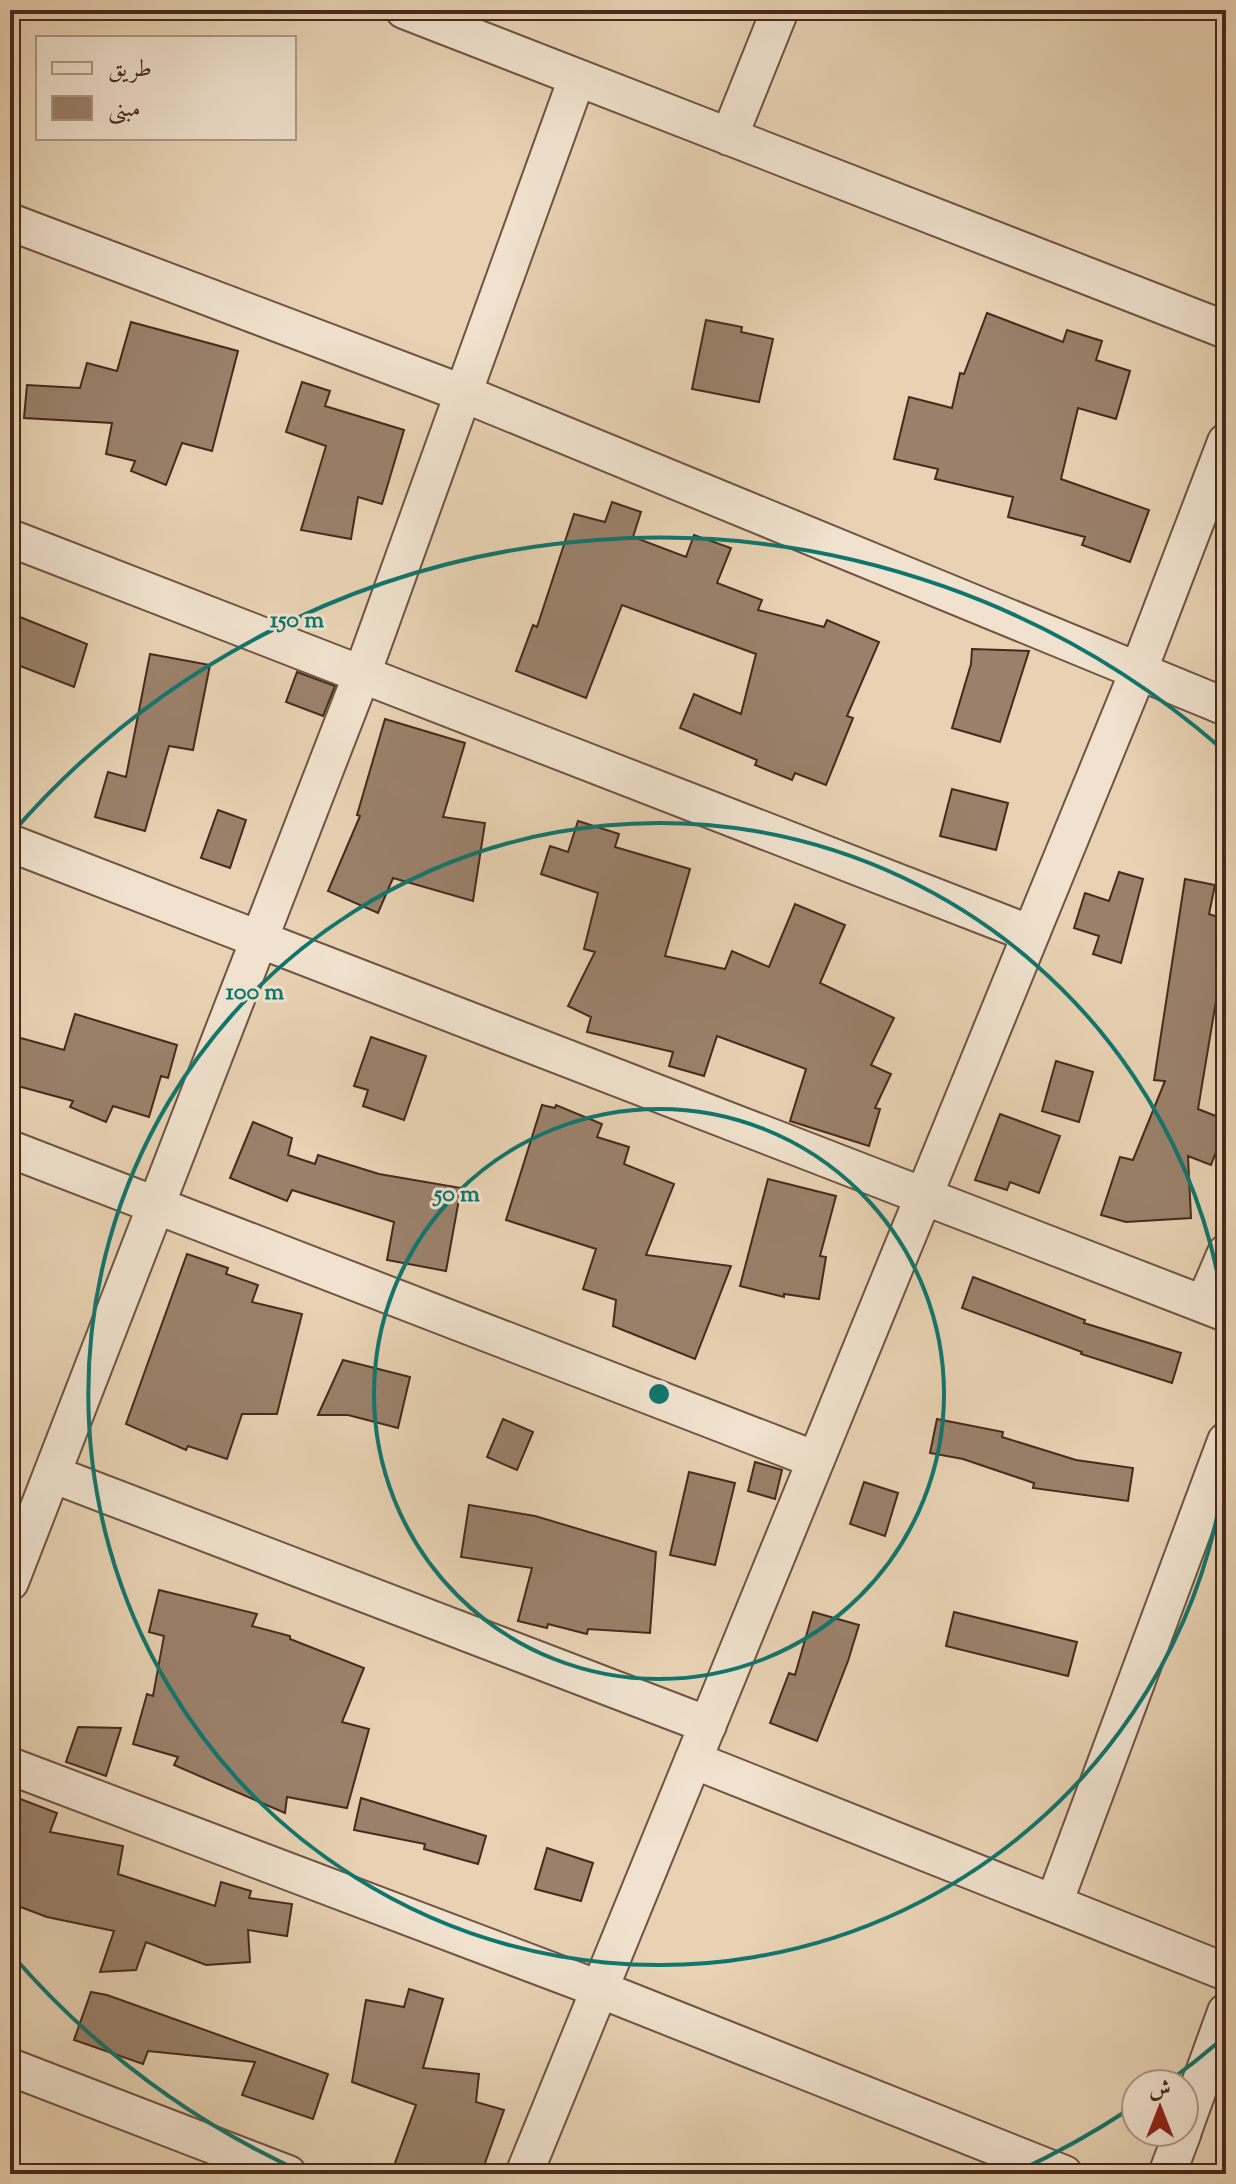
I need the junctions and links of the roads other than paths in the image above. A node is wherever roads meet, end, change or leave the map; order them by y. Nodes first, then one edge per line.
1 (404, 10) edge
2 (780, 10) edge
3 (577, 78) junction
4 (729, 137) junction
5 (10, 222) edge
6 (1226, 330) edge
7 (462, 393) junction
8 (1226, 442) edge
9 (10, 538) edge
10 (1138, 672) junction
11 (362, 674) junction
12 (1226, 707) edge
13 (10, 843) edge
14 (1031, 934) junction
15 (259, 939) junction
16 (10, 1149) edge
17 (924, 1196) junction
18 (156, 1205) junction
19 (1226, 1253) edge
20 (1215, 1308) edge
21 (1226, 1441) edge
22 (816, 1460) junction
23 (52, 1474) junction
24 (10, 1582) edge
25 (708, 1725) junction
26 (693, 1760) junction
27 (10, 1766) edge
28 (1054, 1903) junction
29 (1226, 1972) edge
30 (599, 1989) junction
31 (1226, 2012) edge
32 (10, 2067) edge
33 (1200, 2083) edge
34 (1176, 2148) edge
35 (288, 2174) edge
36 (524, 2174) edge
37 (1064, 2174) edge
38 (1167, 2174) edge

1 - 3 street
2 - 4 street
3 - 4 street
3 - 7 street
4 - 6 street
5 - 7 street
7 - 10 street
7 - 11 street
8 - 10 street
9 - 11 street
10 - 12 street
10 - 14 street
11 - 14 street
11 - 15 street
13 - 15 street
14 - 17 street
15 - 17 street
15 - 18 street
16 - 18 street
17 - 20 street
17 - 22 street
18 - 22 street
18 - 23 street
19 - 20 street
21 - 28 street
22 - 25 street
23 - 24 street
23 - 25 street
25 - 26 street
26 - 28 street
26 - 30 street
27 - 30 street
28 - 29 street
30 - 36 street
30 - 37 street
31 - 33 street
32 - 35 street
34 - 38 street

